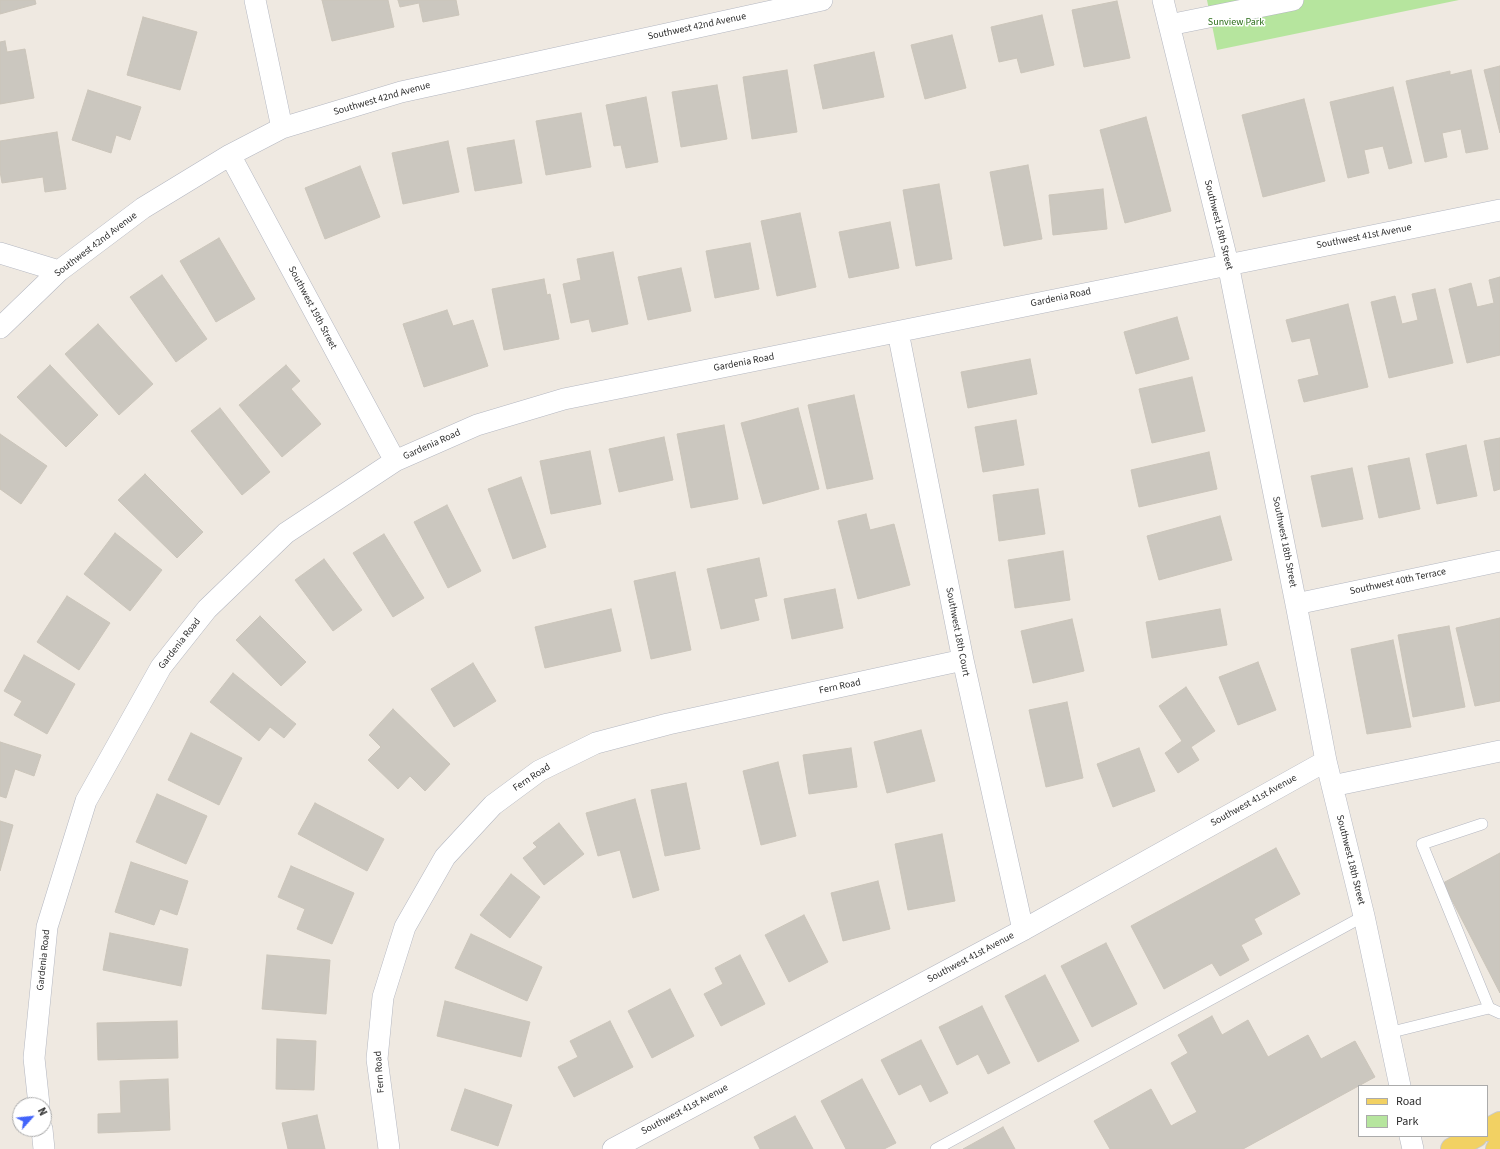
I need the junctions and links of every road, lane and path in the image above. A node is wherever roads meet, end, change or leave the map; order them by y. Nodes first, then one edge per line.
1 (256, 0) edge
2 (822, 0) edge
3 (1163, 0) edge
4 (1293, 0) edge
5 (1169, 25) junction
6 (282, 128) junction
7 (230, 155) junction
8 (1500, 210) edge
9 (0, 252) edge
10 (1228, 264) junction
11 (59, 271) junction
12 (0, 328) edge
13 (898, 332) junction
14 (395, 461) junction
15 (1500, 561) edge
16 (1296, 604) junction
17 (963, 660) junction
18 (1500, 751) edge
19 (1326, 761) junction
20 (1332, 786) junction
21 (1482, 824) dead end
22 (1364, 916) junction
23 (1023, 930) junction
24 (1489, 1008) junction
25 (1500, 1013) edge
26 (1388, 1033) junction
27 (1400, 1085) edge
28 (38, 1097) edge
29 (1500, 1123) edge
30 (1488, 1129) edge
31 (43, 1137) edge
32 (1410, 1137) edge
33 (1474, 1137) edge
34 (1500, 1145) edge
35 (44, 1149) edge
36 (389, 1149) edge
37 (613, 1149) edge
38 (936, 1149) edge
39 (1413, 1149) edge
40 (1452, 1149) edge
41 (1497, 1149) edge

1 - 6 street
2 - 6 street, Southwest 42nd Avenue
3 - 5 street, Southwest 18th Street
4 - 5 street
5 - 10 street, Southwest 18th Street
6 - 7 street, Southwest 42nd Avenue
7 - 11 street, Southwest 42nd Avenue
7 - 14 street, Southwest 19th Street
8 - 10 street, Southwest 41st Avenue
9 - 11 street
10 - 13 street, Gardenia Road
10 - 16 street, Southwest 18th Street
11 - 12 street, Southwest 42nd Avenue
13 - 14 street, Gardenia Road
13 - 17 street, Southwest 18th Court
14 - 28 street, Gardenia Road
15 - 16 street, Southwest 40th Terrace
16 - 19 street, Southwest 18th Street
17 - 23 street, Southwest 18th Court
17 - 36 street, Fern Road
18 - 20 street
19 - 20 street, Southwest 18th Street
19 - 23 street, Southwest 41st Avenue
20 - 22 street, Southwest 18th Street
21 - 24 lane
22 - 26 street, Southwest 18th Street
22 - 38 lane
23 - 37 street, Southwest 41st Avenue
24 - 25 lane
24 - 26 lane
26 - 27 street, Southwest 18th Street
29 - 30 main road
31 - 35 street
32 - 39 street
33 - 40 main road
34 - 41 main road

